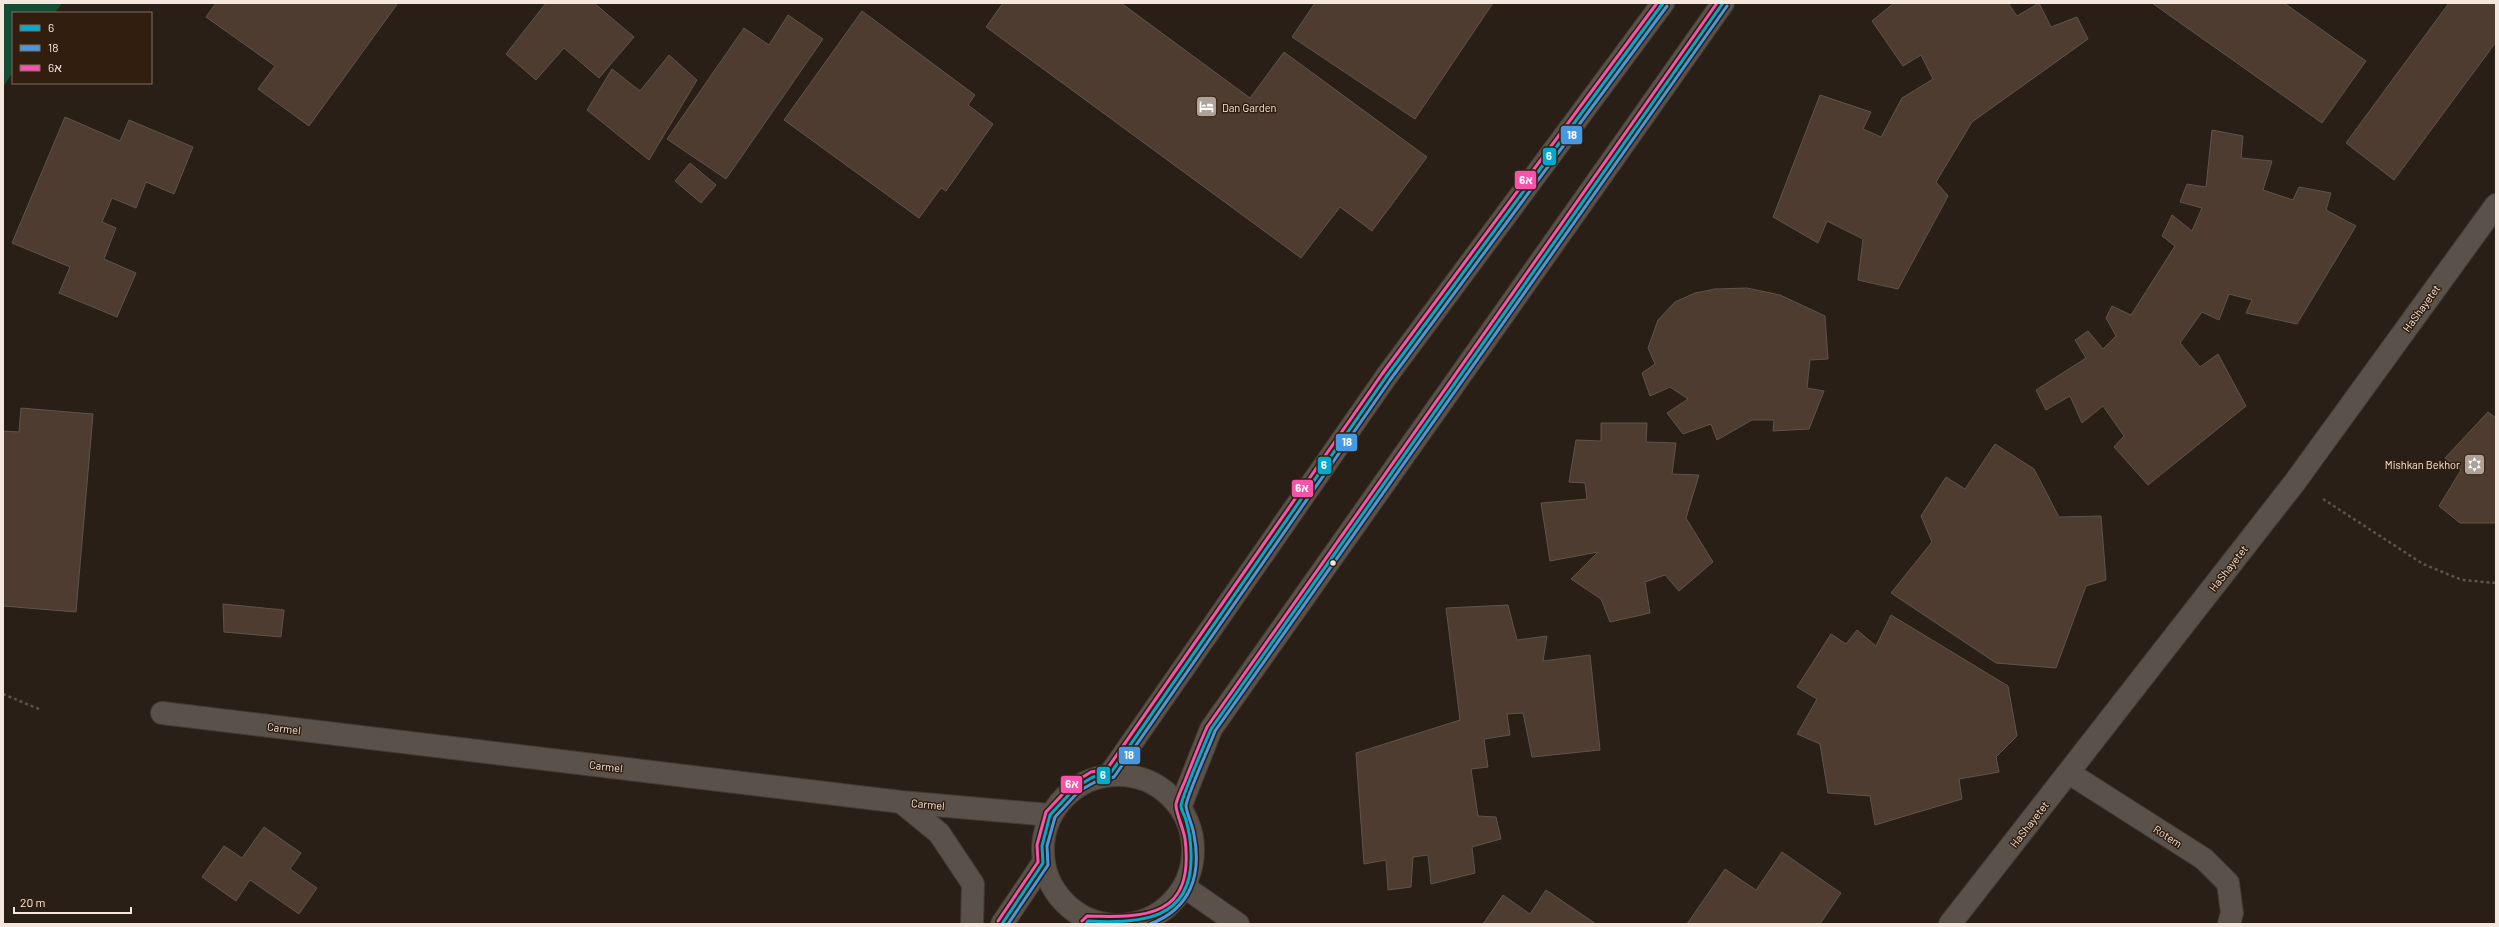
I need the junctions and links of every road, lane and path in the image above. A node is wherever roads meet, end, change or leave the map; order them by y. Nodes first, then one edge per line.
1 (1663, 3) edge
2 (1723, 3) edge
3 (2496, 205) edge
4 (2295, 482) junction
5 (2496, 583) edge
6 (3, 694) edge
7 (41, 710) dead end
8 (162, 713) dead end
9 (2069, 773) junction
10 (1110, 774) junction
11 (901, 802) junction
12 (1181, 805) junction
13 (1050, 815) junction
14 (1043, 863) junction
15 (1186, 888) junction
16 (1087, 922) edge
17 (972, 924) edge
18 (1002, 924) edge
19 (1238, 924) edge
20 (1950, 924) edge
21 (2229, 924) edge

1 - 10 street
2 - 12 street
3 - 4 street, HaShayetet
4 - 5 path
4 - 9 street, HaShayetet
6 - 7 path
8 - 11 street, Carmel
9 - 20 street, HaShayetet
9 - 21 street, Rotem
10 - 12 street
10 - 13 street
11 - 13 street, Carmel
11 - 17 street
12 - 15 street
13 - 14 street
14 - 16 street
14 - 18 street
15 - 16 street
15 - 19 street

